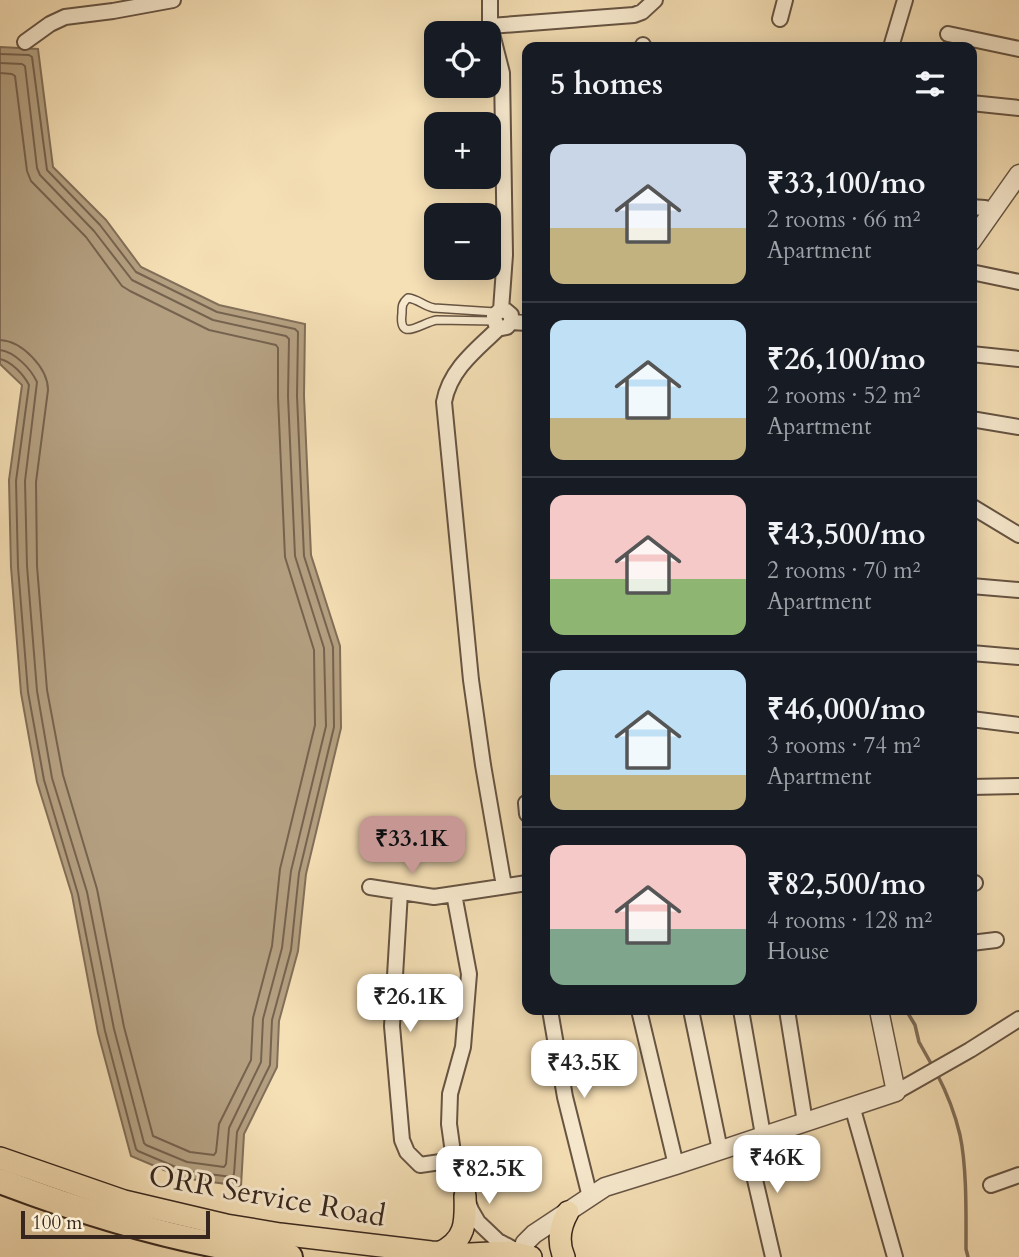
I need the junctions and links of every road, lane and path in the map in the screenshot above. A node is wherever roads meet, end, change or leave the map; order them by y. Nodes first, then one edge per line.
1 (173, 0) edge
2 (490, 0) edge
3 (655, 0) edge
4 (785, 0) edge
5 (905, 0) edge
6 (780, 19) dead end
7 (490, 21) edge
8 (501, 25) edge
9 (948, 34) dead end
10 (25, 42) dead end
11 (892, 42) edge
12 (1019, 49) edge
13 (501, 69) edge
14 (977, 104) edge
15 (1019, 108) edge
16 (1019, 174) edge
17 (977, 207) edge
18 (993, 212) junction
19 (977, 234) edge
20 (977, 273) edge
21 (1019, 282) edge
22 (500, 319) junction
23 (522, 322) edge
24 (977, 355) edge
25 (1019, 359) edge
26 (977, 420) edge
27 (1019, 426) edge
28 (977, 510) edge
29 (1019, 536) edge
30 (977, 586) edge
31 (1019, 590) edge
32 (977, 654) edge
33 (1019, 657) edge
34 (977, 720) edge
35 (1019, 725) edge
36 (1019, 786) edge
37 (977, 787) edge
38 (522, 884) edge
39 (504, 886) junction
40 (370, 887) dead end
41 (400, 892) junction
42 (454, 894) junction
43 (996, 940) dead end
44 (977, 942) edge
45 (551, 1015) edge
46 (640, 1015) edge
47 (692, 1015) edge
48 (742, 1015) edge
49 (789, 1015) edge
50 (880, 1015) edge
51 (1019, 1019) edge
52 (896, 1092) junction
53 (852, 1106) junction
54 (805, 1122) junction
55 (763, 1135) junction
56 (746, 1141) junction
57 (720, 1150) junction
58 (0, 1158) edge
59 (454, 1160) junction
60 (676, 1165) junction
61 (1019, 1175) edge
62 (0, 1181) edge
63 (991, 1185) dead end
64 (465, 1196) junction
65 (590, 1197) junction
66 (568, 1212) junction
67 (439, 1253) junction
68 (525, 1256) edge
69 (290, 1257) edge
70 (564, 1257) edge
71 (773, 1257) edge
72 (895, 1257) edge

1 - 10 street
2 - 7 street
3 - 8 street
4 - 6 street
5 - 11 street
9 - 12 street
13 - 22 street
14 - 15 street
16 - 18 street
17 - 18 street
18 - 19 street
20 - 21 street
22 - 22 lane
22 - 23 street
22 - 39 street
24 - 25 street
26 - 27 street
28 - 29 street
30 - 31 street
32 - 33 street
34 - 35 street
36 - 37 street
38 - 39 street
39 - 42 street
40 - 41 street
41 - 42 street
41 - 59 street
42 - 59 street
43 - 44 street
45 - 65 street
46 - 60 street
47 - 57 street
48 - 55 street
49 - 54 street
50 - 52 street
51 - 52 street
52 - 53 street
53 - 54 street
53 - 72 street
54 - 55 street
55 - 56 street
56 - 57 street
56 - 71 street
57 - 60 street
58 - 67 main road, ORR Service Road
59 - 64 street
60 - 65 street
61 - 63 street
62 - 69 highway
64 - 67 main road
64 - 68 street
65 - 66 street
66 - 68 street
66 - 70 main road
67 - 68 main road, ORR Service Road

